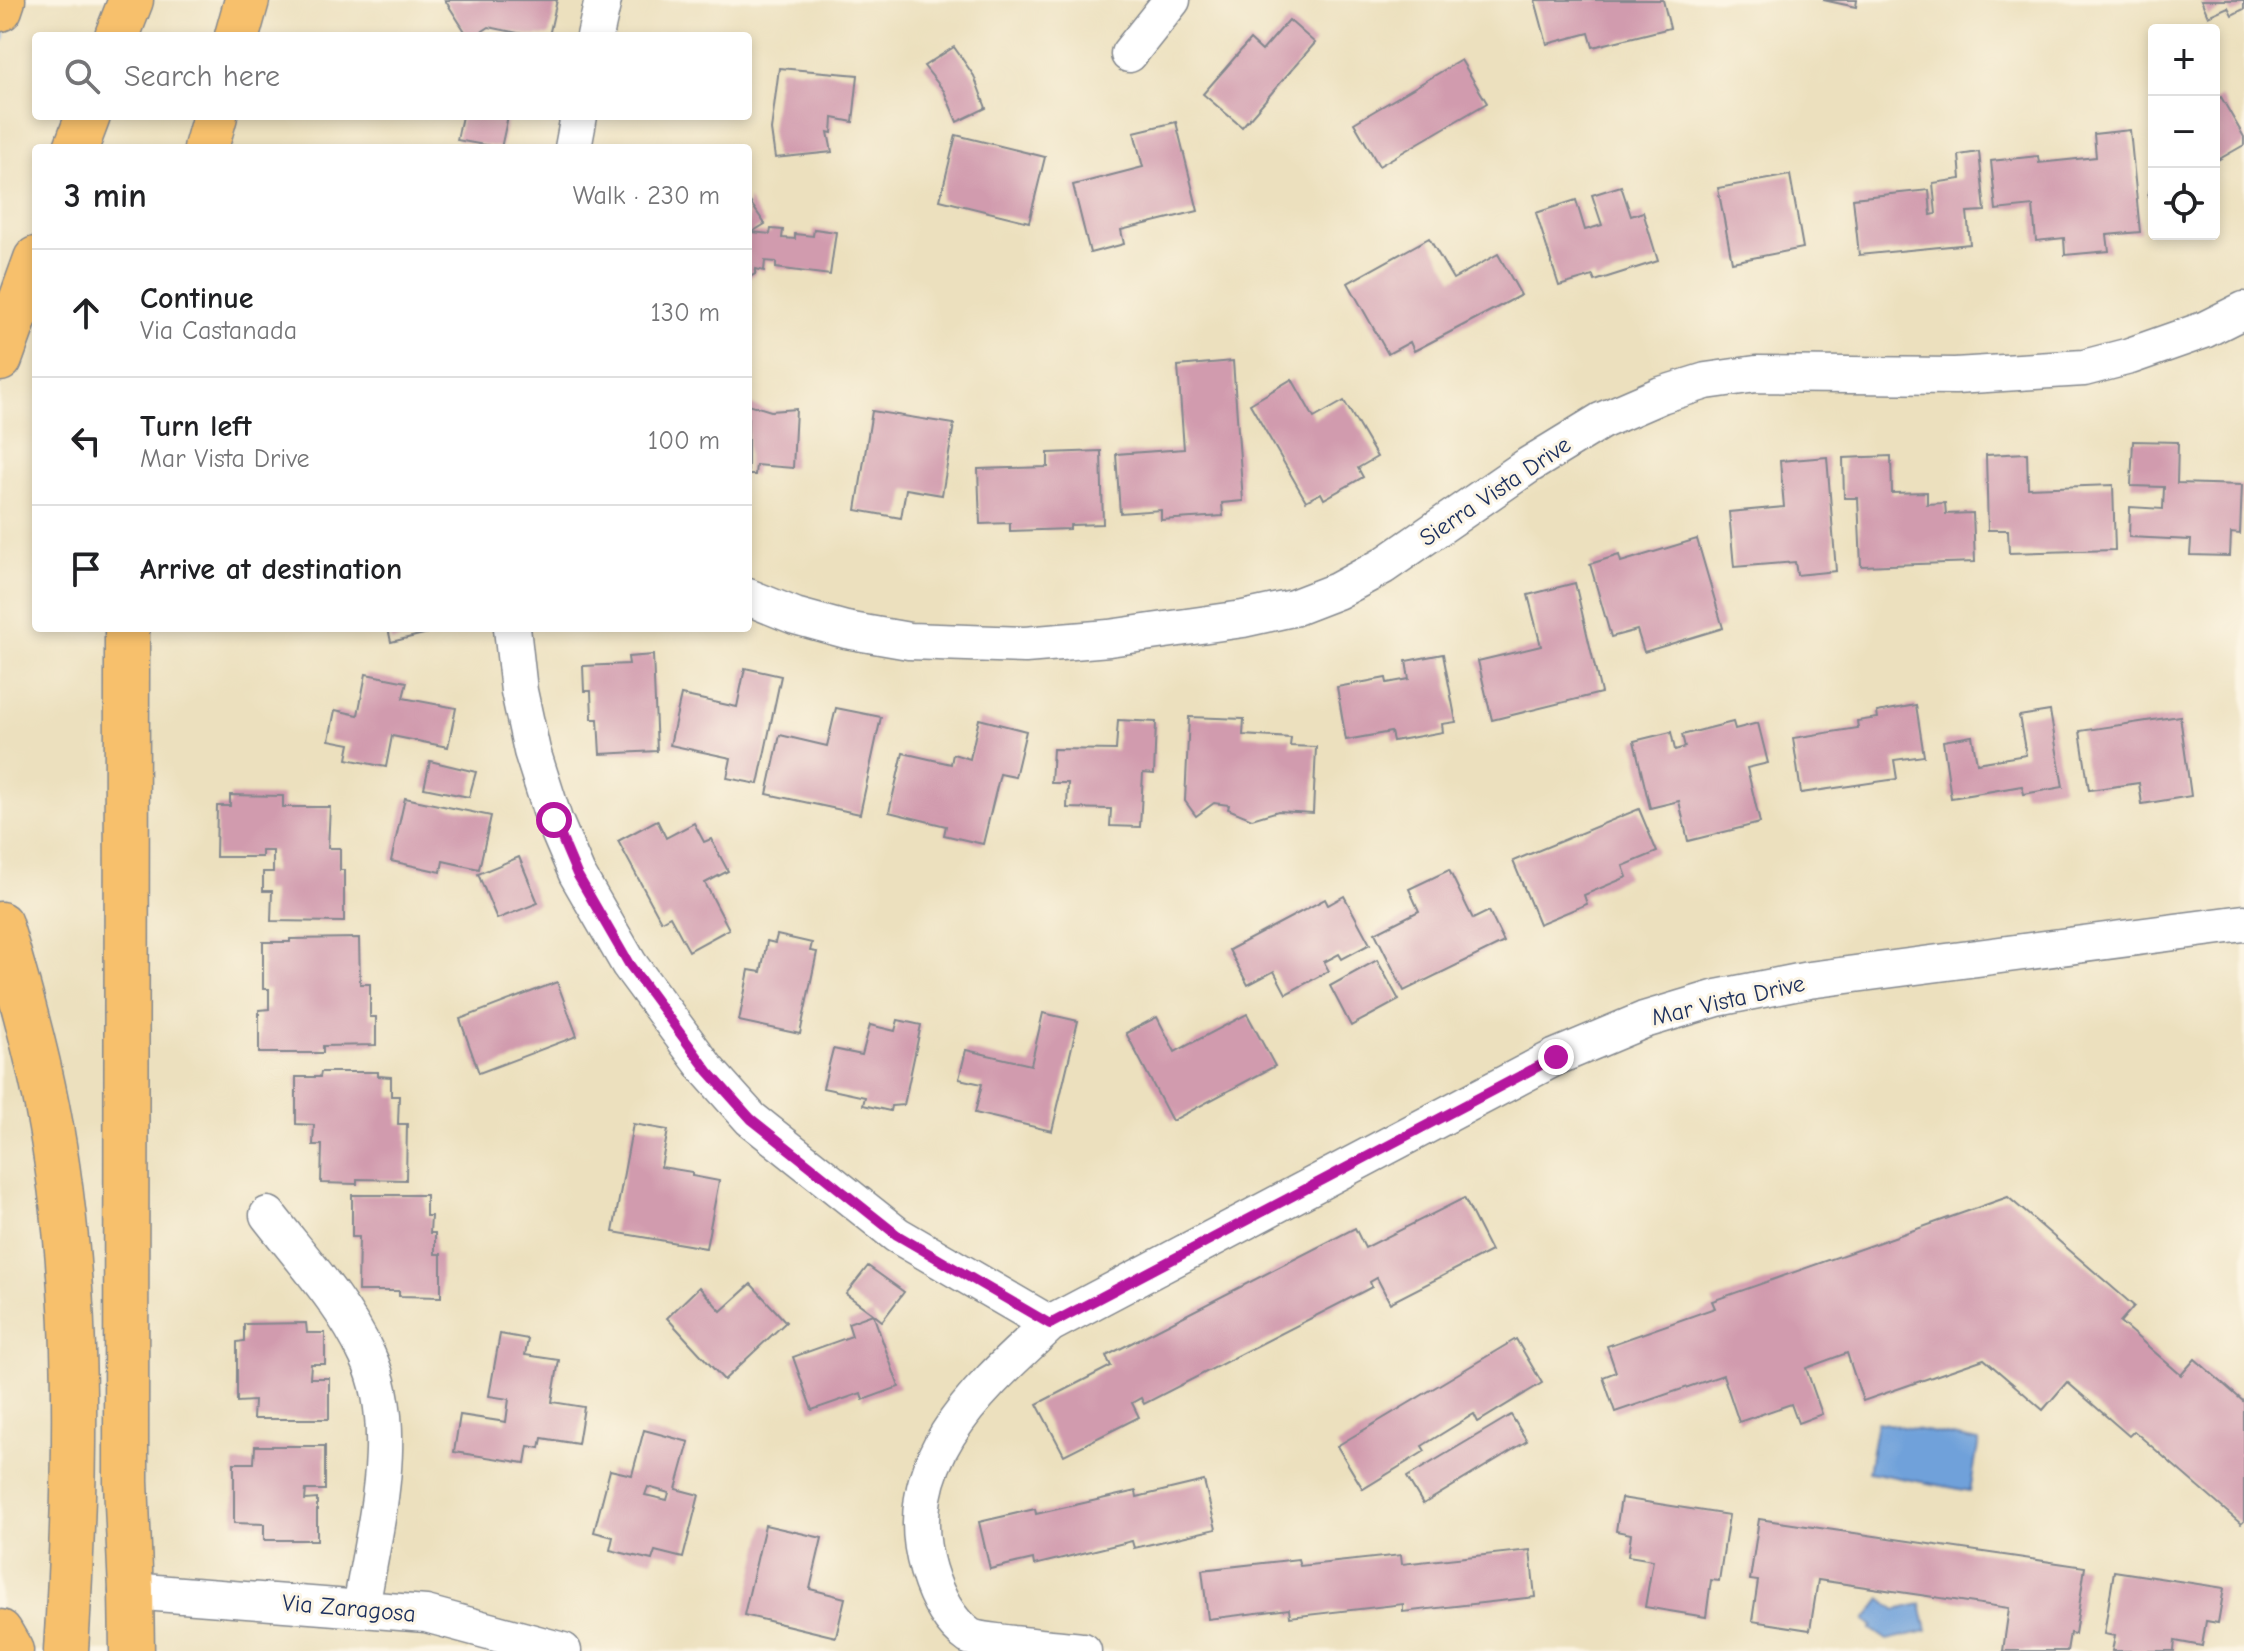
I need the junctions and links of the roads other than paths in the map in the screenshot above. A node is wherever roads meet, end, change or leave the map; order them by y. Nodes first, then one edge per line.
1 (3, 0) edge
2 (131, 0) edge
3 (247, 0) edge
4 (603, 0) edge
5 (1172, 0) edge
6 (0, 9) edge
7 (119, 32) edge
8 (238, 32) edge
9 (596, 32) edge
10 (1129, 54) dead end
11 (86, 120) edge
12 (214, 120) edge
13 (578, 120) edge
14 (78, 144) edge
15 (207, 144) edge
16 (574, 144) edge
17 (32, 270) edge
18 (2244, 310) edge
19 (0, 359) edge
20 (752, 599) edge
21 (127, 632) edge
22 (512, 632) edge
23 (2244, 923) edge
24 (0, 924) edge
25 (268, 1215) dead end
26 (1050, 1324) junction
27 (131, 1591) junction
28 (361, 1609) junction
29 (0, 1632) edge
30 (966, 1644) edge
31 (11, 1651) edge
32 (66, 1651) edge
33 (132, 1651) edge
34 (563, 1651) edge
35 (1083, 1651) edge

1 - 6 main road
2 - 7 main road
3 - 8 main road
4 - 9 street
5 - 10 street
11 - 14 main road
12 - 15 main road
13 - 16 street
17 - 19 main road
18 - 20 street, Sierra Vista Drive
21 - 27 main road
22 - 26 street
23 - 26 street, Mar Vista Drive
24 - 32 main road
25 - 28 street
26 - 30 street, Mar Vista Drive
27 - 28 street, Via Zaragosa
27 - 33 main road
28 - 34 street, Via Zaragosa
29 - 31 main road
30 - 35 street, Mar Vista Drive

